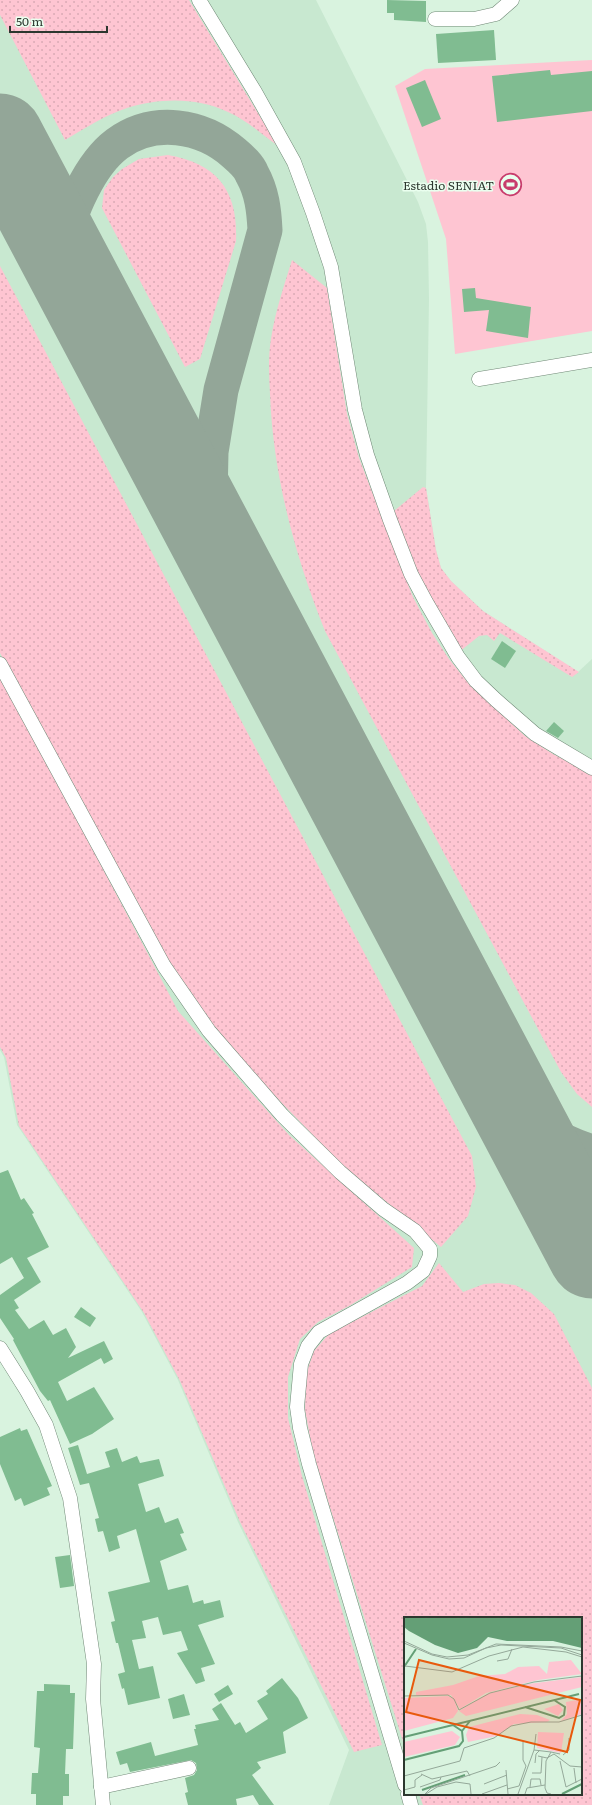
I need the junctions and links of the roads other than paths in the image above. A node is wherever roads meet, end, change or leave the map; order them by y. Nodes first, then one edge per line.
1 (199, 0) edge
2 (512, 0) edge
3 (435, 19) dead end
4 (592, 360) edge
5 (479, 379) dead end
6 (0, 664) edge
7 (592, 768) edge
8 (0, 1348) edge
9 (188, 1768) dead end
10 (404, 1782) edge
11 (101, 1787) junction
12 (408, 1795) edge
13 (102, 1805) edge
14 (411, 1805) edge

1 - 7 street
2 - 3 street
4 - 5 street
6 - 10 street
8 - 11 street
9 - 11 street
11 - 13 street
12 - 14 street

